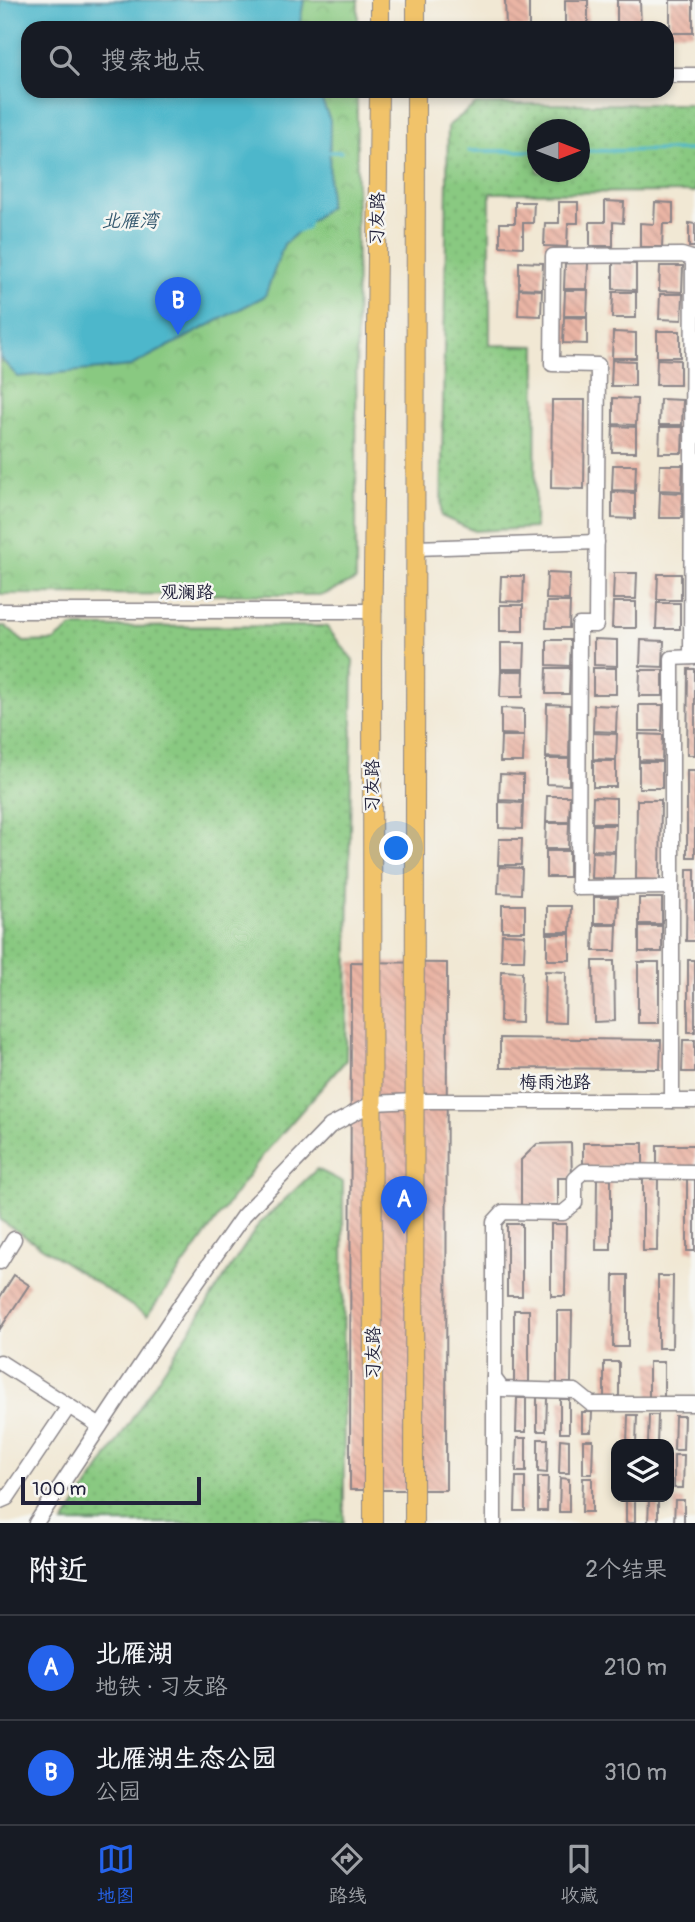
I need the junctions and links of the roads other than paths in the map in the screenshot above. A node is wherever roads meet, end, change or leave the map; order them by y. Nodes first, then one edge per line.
1 (380, 0) edge
2 (416, 0) edge
3 (380, 21) edge
4 (416, 21) edge
5 (674, 75) edge
6 (695, 75) edge
7 (379, 98) edge
8 (416, 98) edge
9 (694, 259) edge
10 (597, 542) junction
11 (416, 548) junction
12 (0, 611) edge
13 (374, 611) junction
14 (693, 657) edge
15 (672, 887) junction
16 (415, 1101) junction
17 (672, 1101) junction
18 (695, 1101) edge
19 (373, 1103) junction
20 (695, 1172) edge
21 (15, 1239) dead end
22 (0, 1262) edge
23 (0, 1362) edge
24 (494, 1378) junction
25 (695, 1404) edge
26 (69, 1406) junction
27 (100, 1426) junction
28 (0, 1501) edge
29 (36, 1523) edge
30 (373, 1523) edge
31 (414, 1523) edge
32 (494, 1523) edge

1 - 3 main road
2 - 4 main road
5 - 6 street
7 - 13 main road, 习友路
8 - 11 main road
9 - 10 street
9 - 14 street
10 - 11 street
10 - 15 street
11 - 16 main road
12 - 13 street, 观澜路
13 - 19 main road, 习友路
14 - 15 street
15 - 17 street
16 - 17 street, 梅雨池路
16 - 19 street, 梅雨池路
16 - 31 main road
17 - 18 street, 梅雨池路
19 - 27 street
19 - 30 main road, 习友路
20 - 24 street
21 - 22 street
23 - 26 street
24 - 25 street
24 - 32 street
26 - 27 street
26 - 28 street
27 - 29 street

